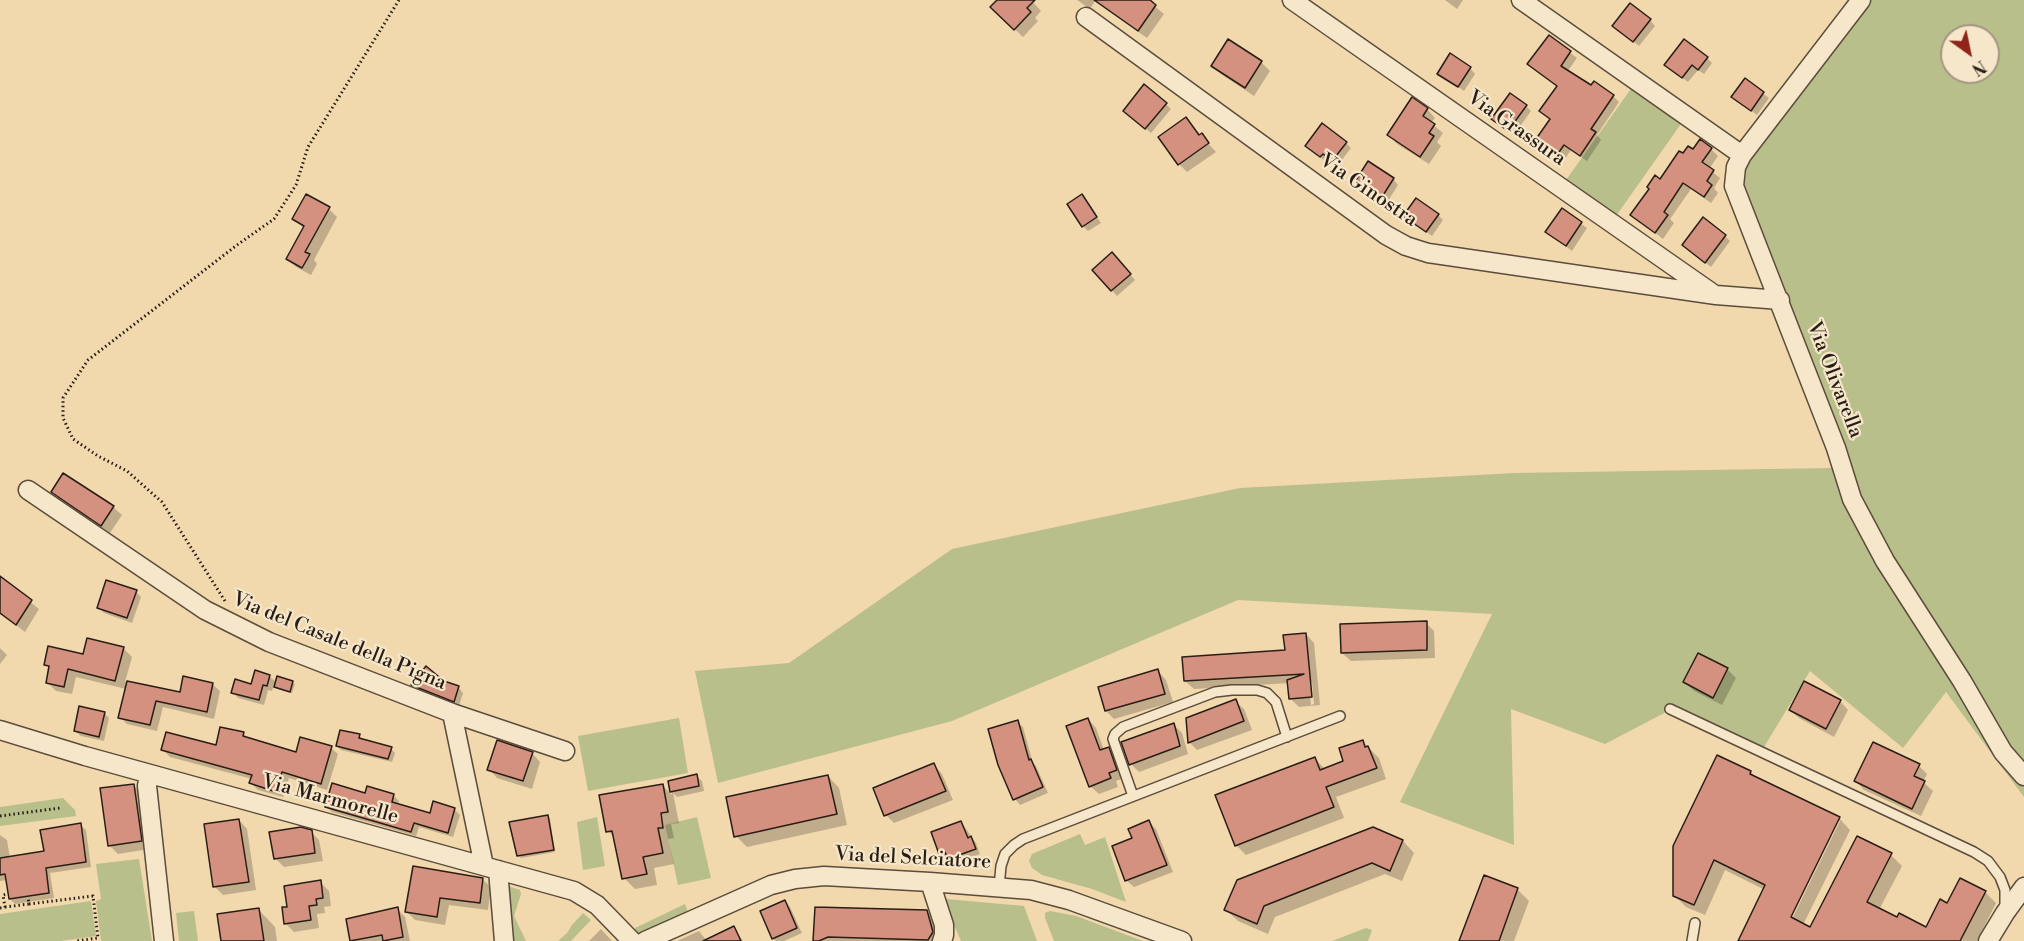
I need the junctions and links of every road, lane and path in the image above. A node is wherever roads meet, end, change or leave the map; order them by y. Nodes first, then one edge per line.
1 (399, 0) edge
2 (1292, 0) edge
3 (1521, 0) edge
4 (1861, 0) edge
5 (1086, 17) dead end
6 (1743, 155) junction
7 (1716, 295) junction
8 (1780, 300) junction
9 (28, 490) dead end
10 (231, 623) junction
11 (1670, 710) dead end
12 (452, 712) junction
13 (1340, 716) dead end
14 (0, 730) edge
15 (1287, 737) junction
16 (565, 751) dead end
17 (149, 774) junction
18 (2024, 776) edge
19 (1133, 796) junction
20 (60, 808) dead end
21 (0, 816) edge
22 (491, 868) junction
23 (930, 882) junction
24 (999, 887) junction
25 (2024, 887) edge
26 (8, 894) dead end
27 (28, 897) dead end
28 (29, 904) junction
29 (2, 907) edge
30 (2005, 913) junction
31 (1695, 922) dead end
32 (76, 941) edge
33 (164, 941) edge
34 (504, 941) edge
35 (632, 941) edge
36 (645, 941) edge
37 (942, 941) edge
38 (1182, 941) edge
39 (1692, 941) edge
40 (1988, 941) edge

1 - 10 path
2 - 7 street, Via Grassura
3 - 6 street
4 - 6 street, Via Olivarella
5 - 7 street, Via Ginostra
6 - 8 street, Via Olivarella
7 - 8 street, Via Ginostra
8 - 18 street, Via Olivarella
9 - 10 street, Via del Casale della Pigna
10 - 12 street, Via del Casale della Pigna
11 - 30 lane
12 - 16 street
12 - 22 street, Via del Casale della Pigna
13 - 15 lane
14 - 17 street, Via Marmorelle
15 - 19 lane
15 - 19 lane
17 - 22 street, Via Marmorelle
17 - 33 street
19 - 24 lane
20 - 21 path
22 - 34 street, Via del Casale della Pigna
22 - 35 street, Via Marmorelle
23 - 24 street, Via del Selciatore
23 - 36 street, Via del Selciatore
23 - 37 street
24 - 38 street, Via del Selciatore
25 - 30 street
26 - 29 path
27 - 28 path
28 - 29 path
28 - 32 path
30 - 40 street
31 - 39 lane

